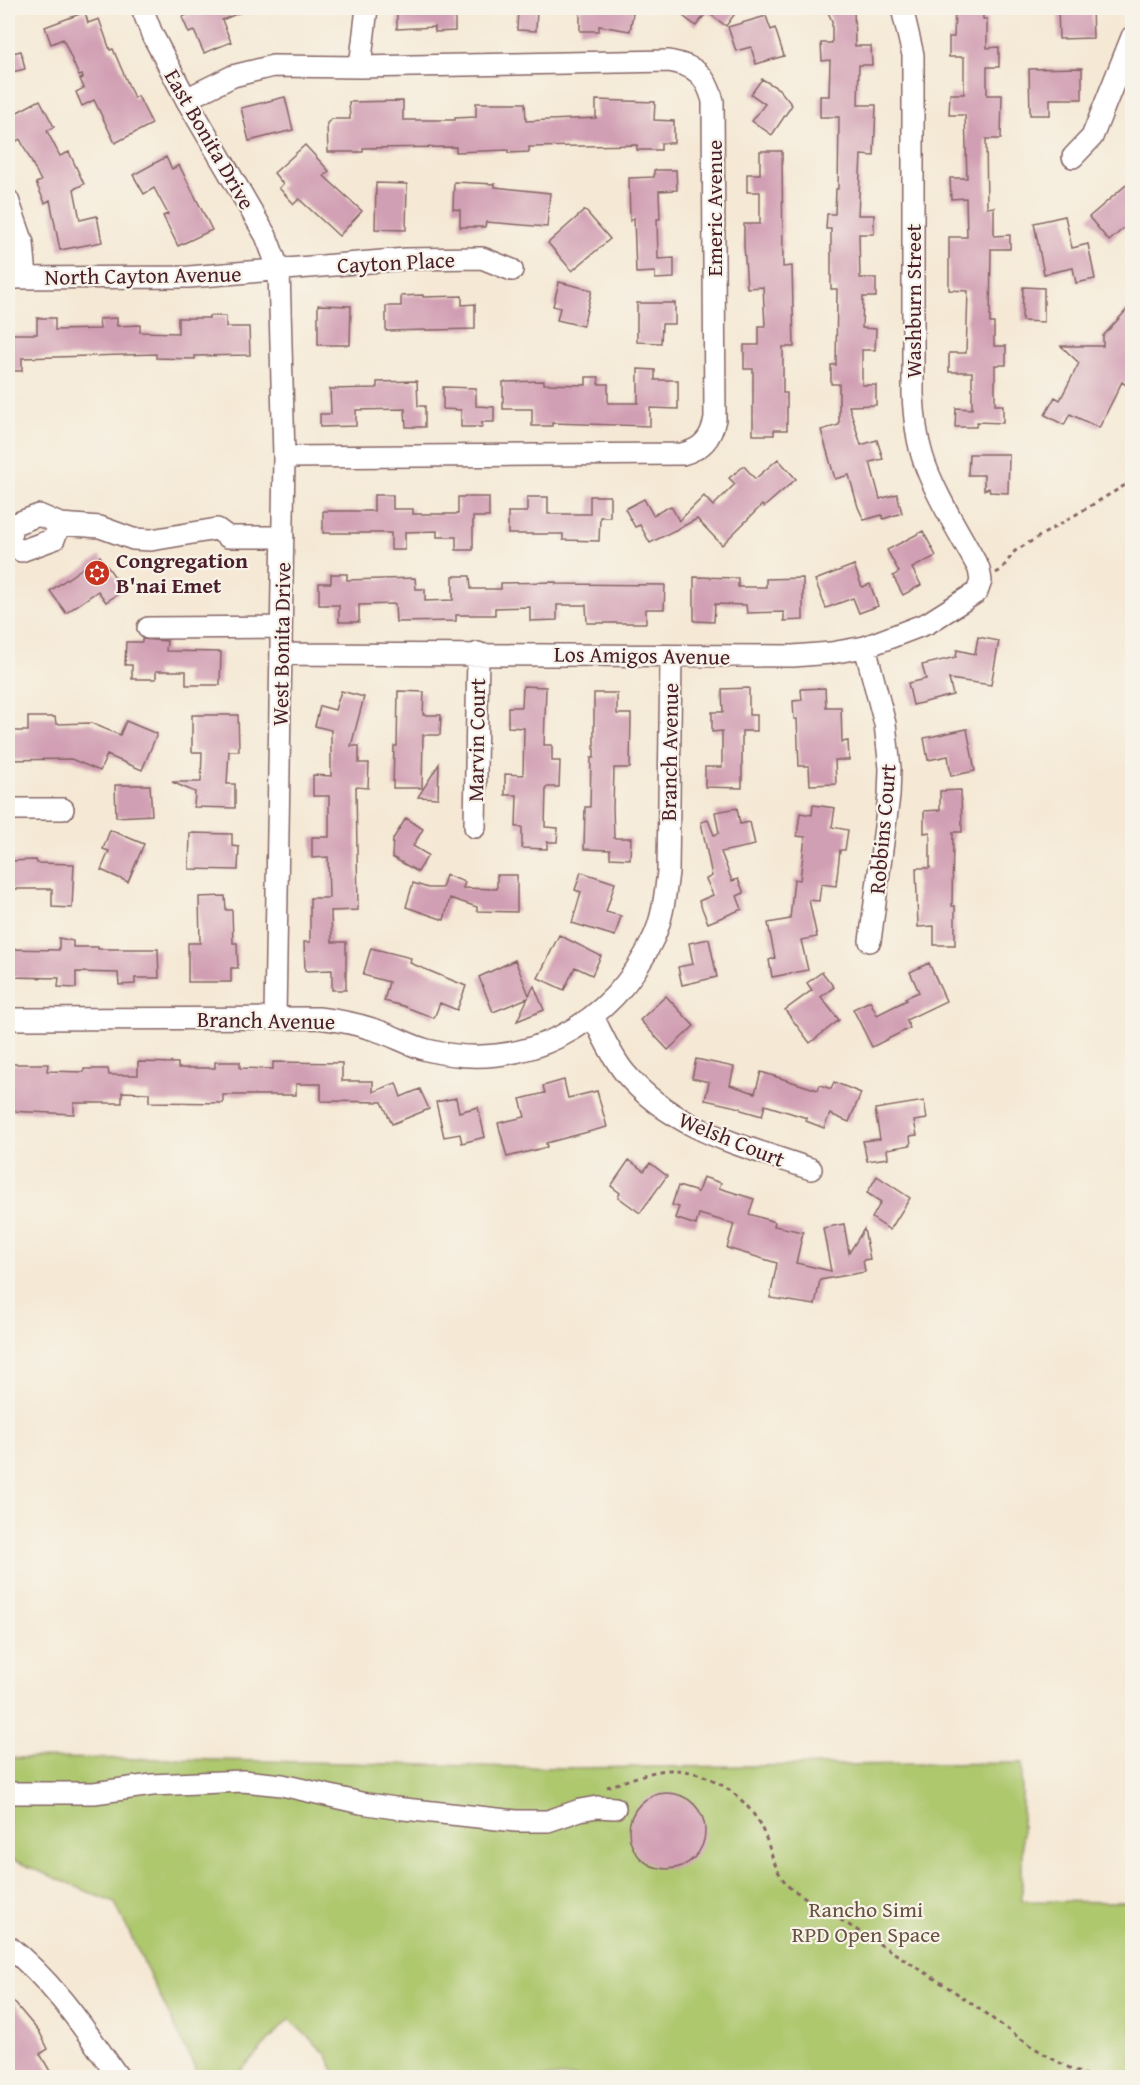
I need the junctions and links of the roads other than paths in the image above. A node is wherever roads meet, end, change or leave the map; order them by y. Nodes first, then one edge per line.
1 (142, 8) edge
2 (367, 8) edge
3 (902, 8) edge
4 (1132, 37) edge
5 (360, 68) junction
6 (186, 99) junction
7 (1073, 157) dead end
8 (8, 200) edge
9 (279, 270) junction
10 (512, 270) dead end
11 (17, 278) edge
12 (284, 457) junction
13 (60, 524) dead end
14 (283, 537) junction
15 (981, 581) joint
16 (281, 627) junction
17 (148, 628) dead end
18 (865, 647) junction
19 (478, 653) junction
20 (281, 654) junction
21 (671, 656) junction
22 (8, 809) edge
23 (63, 809) dead end
24 (475, 827) dead end
25 (870, 941) dead end
26 (593, 1017) junction
27 (275, 1018) junction
28 (8, 1019) edge
29 (811, 1170) dead end
30 (8, 1793) edge
31 (615, 1808) dead end
32 (8, 1946) edge
33 (119, 2078) edge

1 - 6 street, East Bonita Drive
2 - 5 street
3 - 15 street, Washburn Street
4 - 7 street
5 - 6 street, Emeric Avenue
5 - 12 street, Emeric Avenue
6 - 9 street, East Bonita Drive
8 - 11 street
9 - 10 street, Cayton Place
9 - 11 street, North Cayton Avenue
9 - 12 street, West Bonita Drive
12 - 14 street, West Bonita Drive
13 - 14 street
14 - 16 street, West Bonita Drive
15 - 18 street, Los Amigos Avenue
16 - 17 street
16 - 20 street, West Bonita Drive
18 - 21 street, Los Amigos Avenue
18 - 25 street, Robbins Court
19 - 20 street, Los Amigos Avenue
19 - 21 street, Los Amigos Avenue
19 - 24 street, Marvin Court
20 - 27 street, West Bonita Drive
21 - 26 street, Branch Avenue
22 - 23 street
26 - 27 street, Branch Avenue
26 - 29 street, Welsh Court
27 - 28 street, Branch Avenue
30 - 31 street
32 - 33 street

